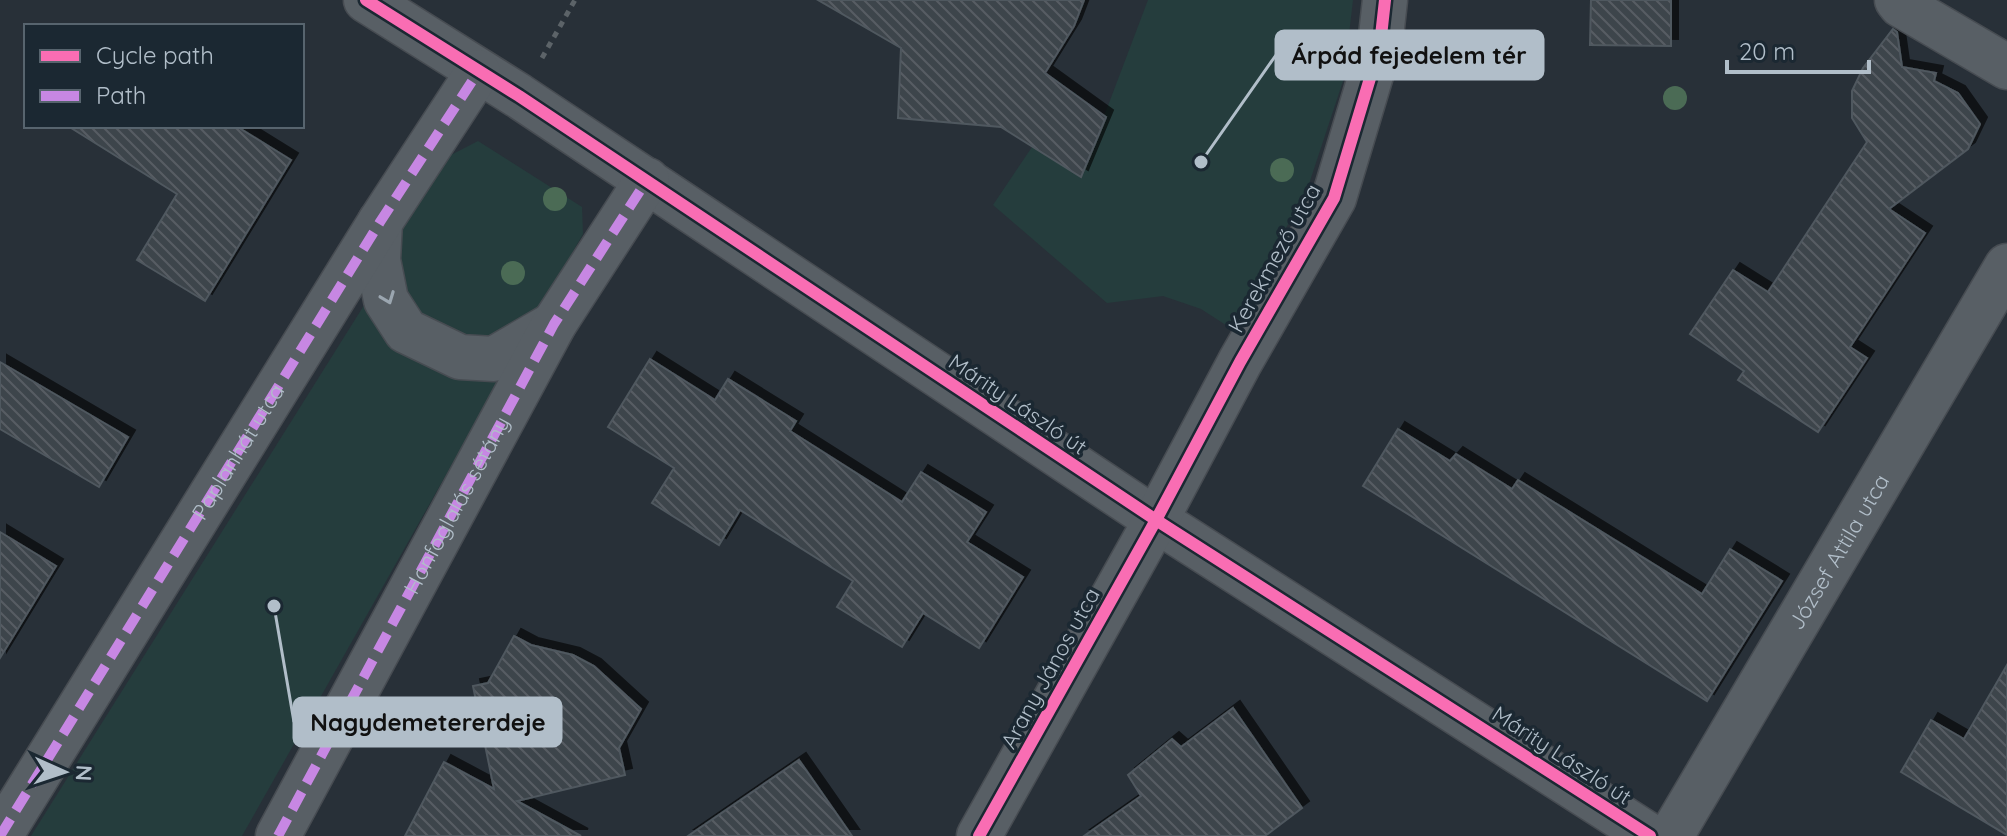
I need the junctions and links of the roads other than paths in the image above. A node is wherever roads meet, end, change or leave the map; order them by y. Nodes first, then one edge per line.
1 (366, 0) edge
2 (1385, 0) edge
3 (1897, 0) edge
4 (2007, 67) edge
5 (478, 72) junction
6 (647, 180) junction
7 (380, 222) junction
8 (2007, 266) edge
9 (554, 324) junction
10 (1156, 520) junction
11 (0, 836) edge
12 (278, 836) edge
13 (979, 836) edge
14 (1650, 836) edge
15 (1671, 836) edge

1 - 5 street, Márity László út
2 - 10 street, Kerekmező utca
3 - 4 street
5 - 6 street, Márity László út
5 - 7 street, Paplanhát utca
6 - 9 street, Honfoglalás sétány
6 - 10 street, Márity László út
7 -> 9 street
7 - 11 street, Paplanhát utca
8 - 15 street, József Attila utca
9 - 12 street, Honfoglalás sétány
10 - 13 street, Arany János utca
10 - 14 street, Márity László út

